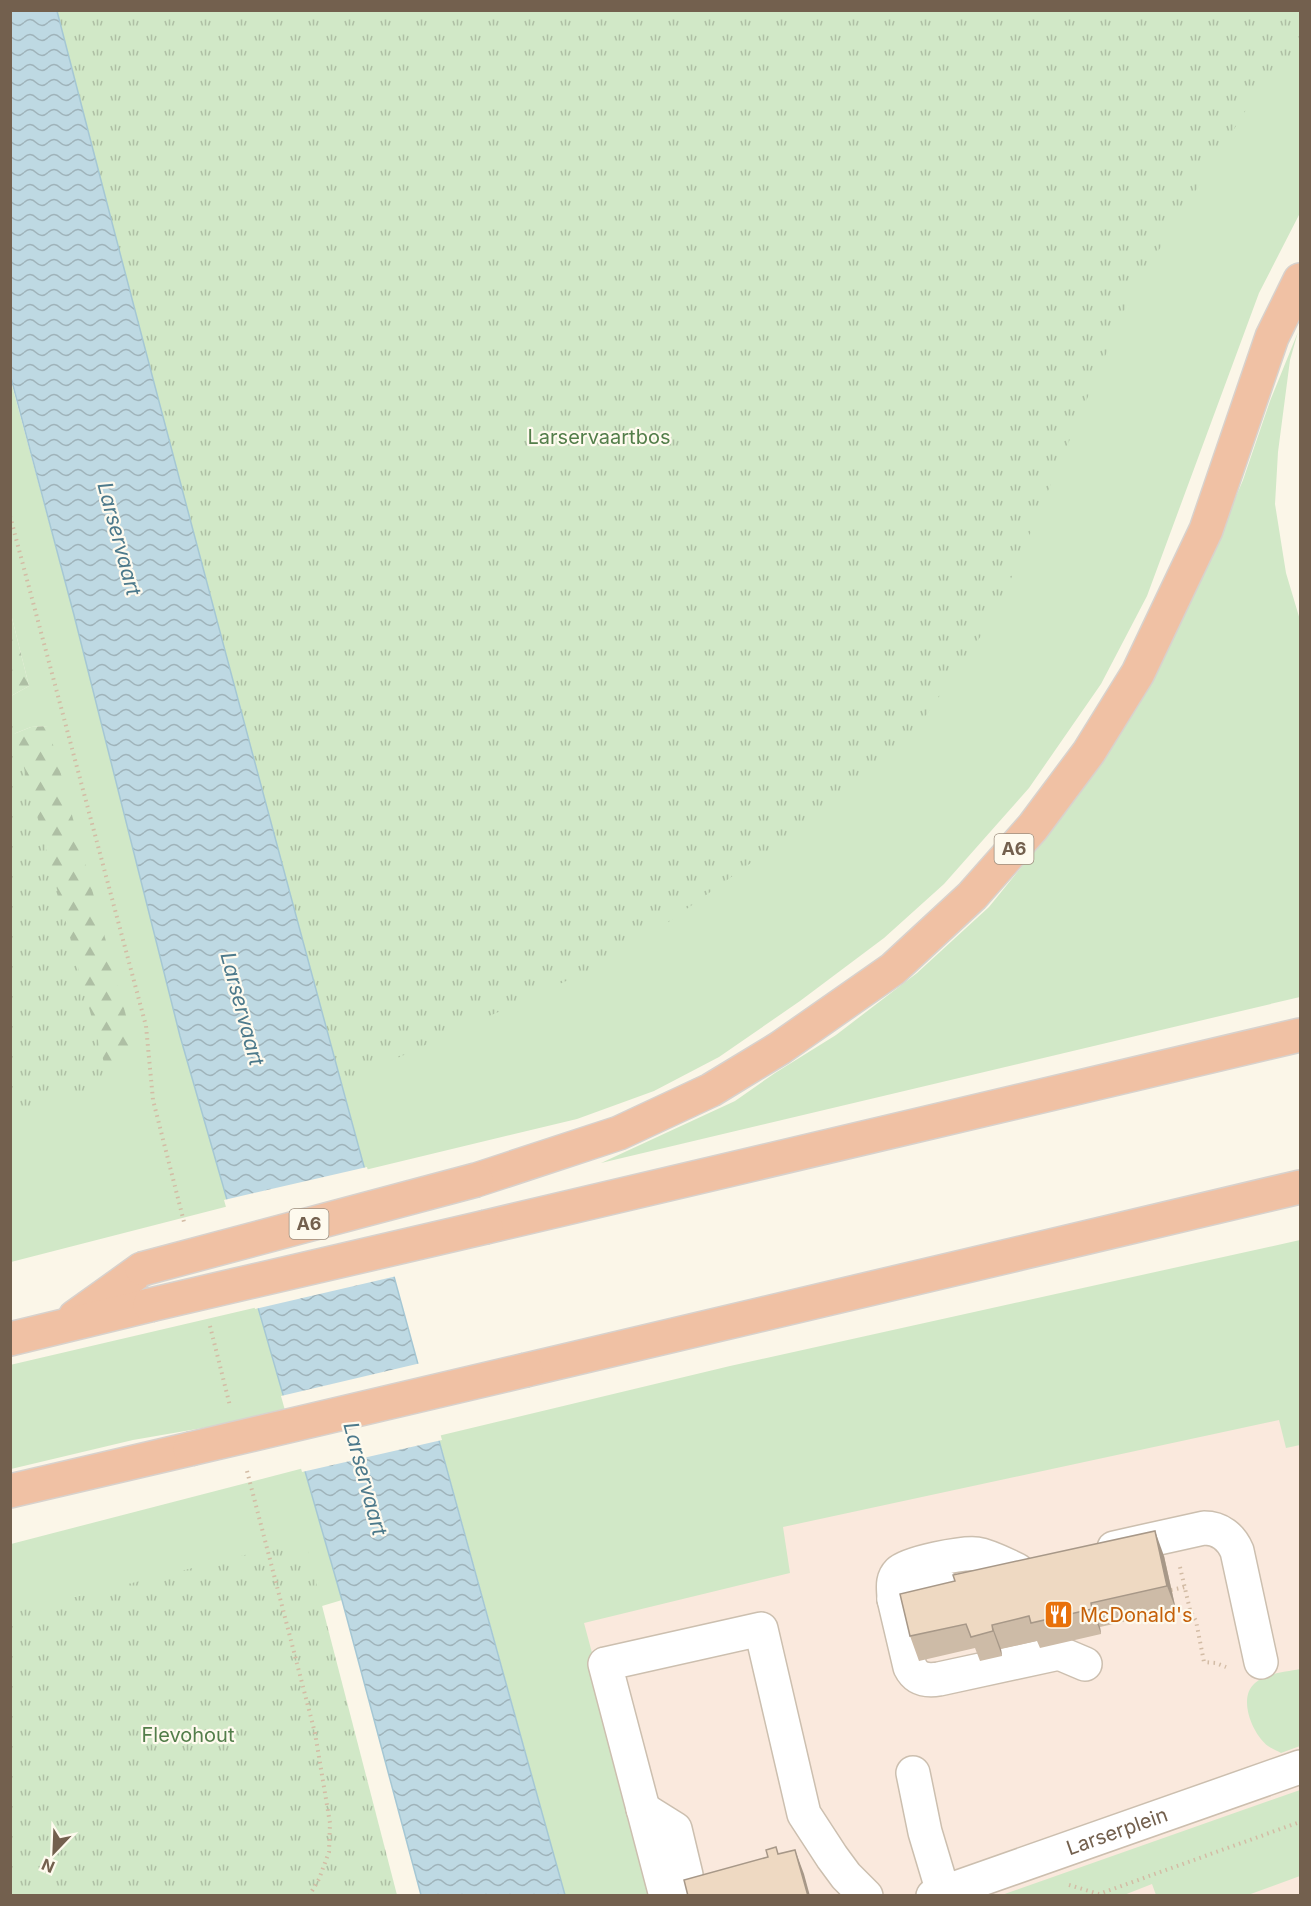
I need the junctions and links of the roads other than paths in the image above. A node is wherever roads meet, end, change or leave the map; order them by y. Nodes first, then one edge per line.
1 (1300, 280) edge
2 (1300, 1035) edge
3 (1300, 1187) edge
4 (59, 1328) junction
5 (10, 1339) edge
6 (10, 1491) edge
7 (1082, 1555) edge
8 (1050, 1562) edge
9 (1085, 1664) dead end
10 (1247, 1666) road end
11 (1300, 1767) edge
12 (913, 1773) dead end
13 (643, 1809) junction
14 (938, 1894) edge
15 (666, 1896) edge
16 (678, 1896) edge
17 (866, 1896) edge

1 - 4 highway, A6, bridge
2 - 4 highway, A6, bridge
3 - 6 highway, bridge
4 - 5 highway, A6
7 - 10 street
8 - 9 street
11 - 14 street, Larserplein
12 - 14 street
13 - 15 street
13 - 16 street
13 - 17 street

